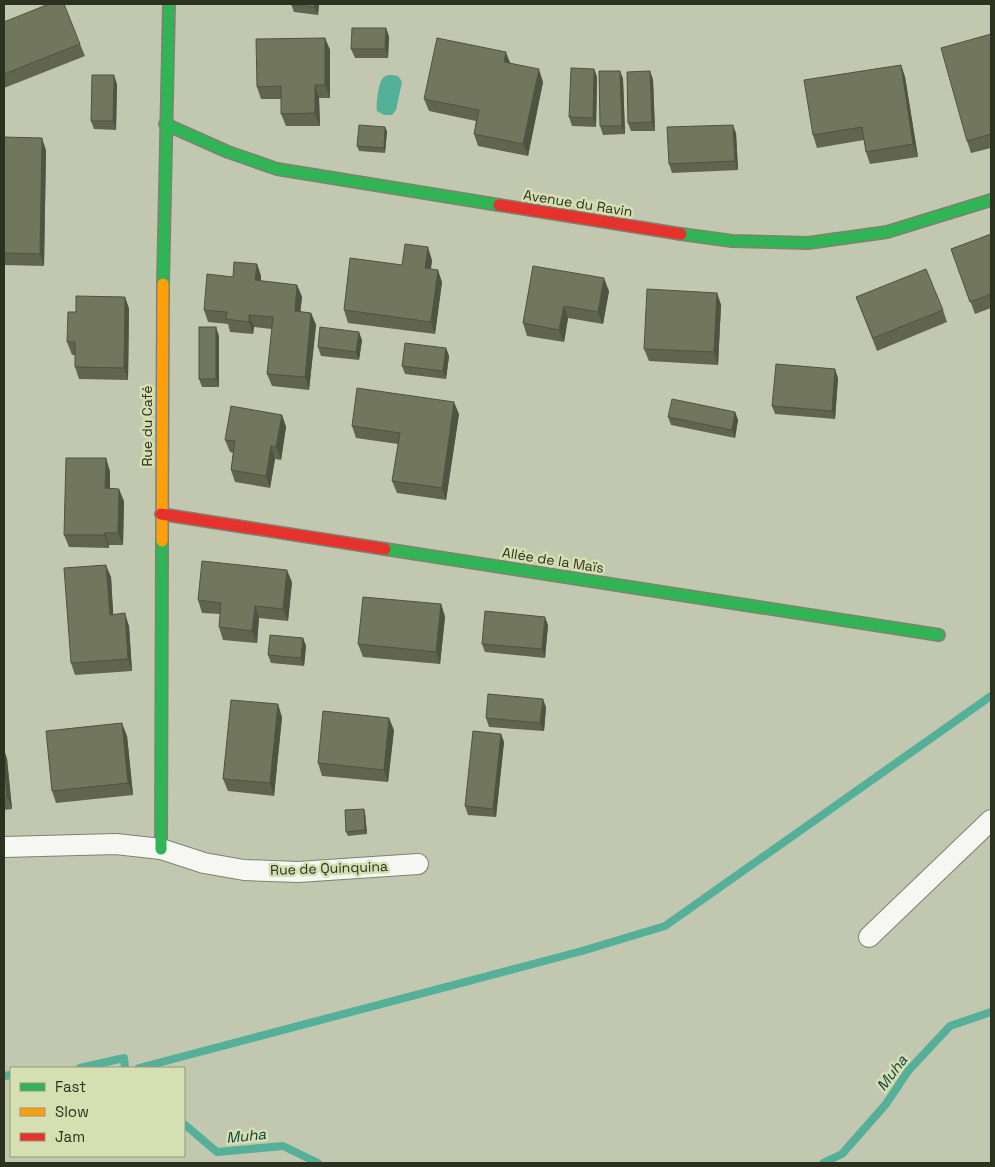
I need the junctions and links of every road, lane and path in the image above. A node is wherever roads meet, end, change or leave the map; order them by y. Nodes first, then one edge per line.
1 (169, 4) edge
2 (165, 124) junction
3 (991, 200) edge
4 (162, 514) junction
5 (939, 635) dead end
6 (991, 820) edge
7 (4, 847) edge
8 (162, 849) junction
9 (418, 864) dead end
10 (868, 937) dead end

1 - 2 street, Rue du Café
2 - 3 street, Avenue du Ravin
2 - 4 street, Rue du Café
4 - 5 street, Allée de la Maïs
4 - 8 street, Rue du Café
6 - 10 street
7 - 8 street, Rue de Quinquina
8 - 9 street, Rue de Quinquina

